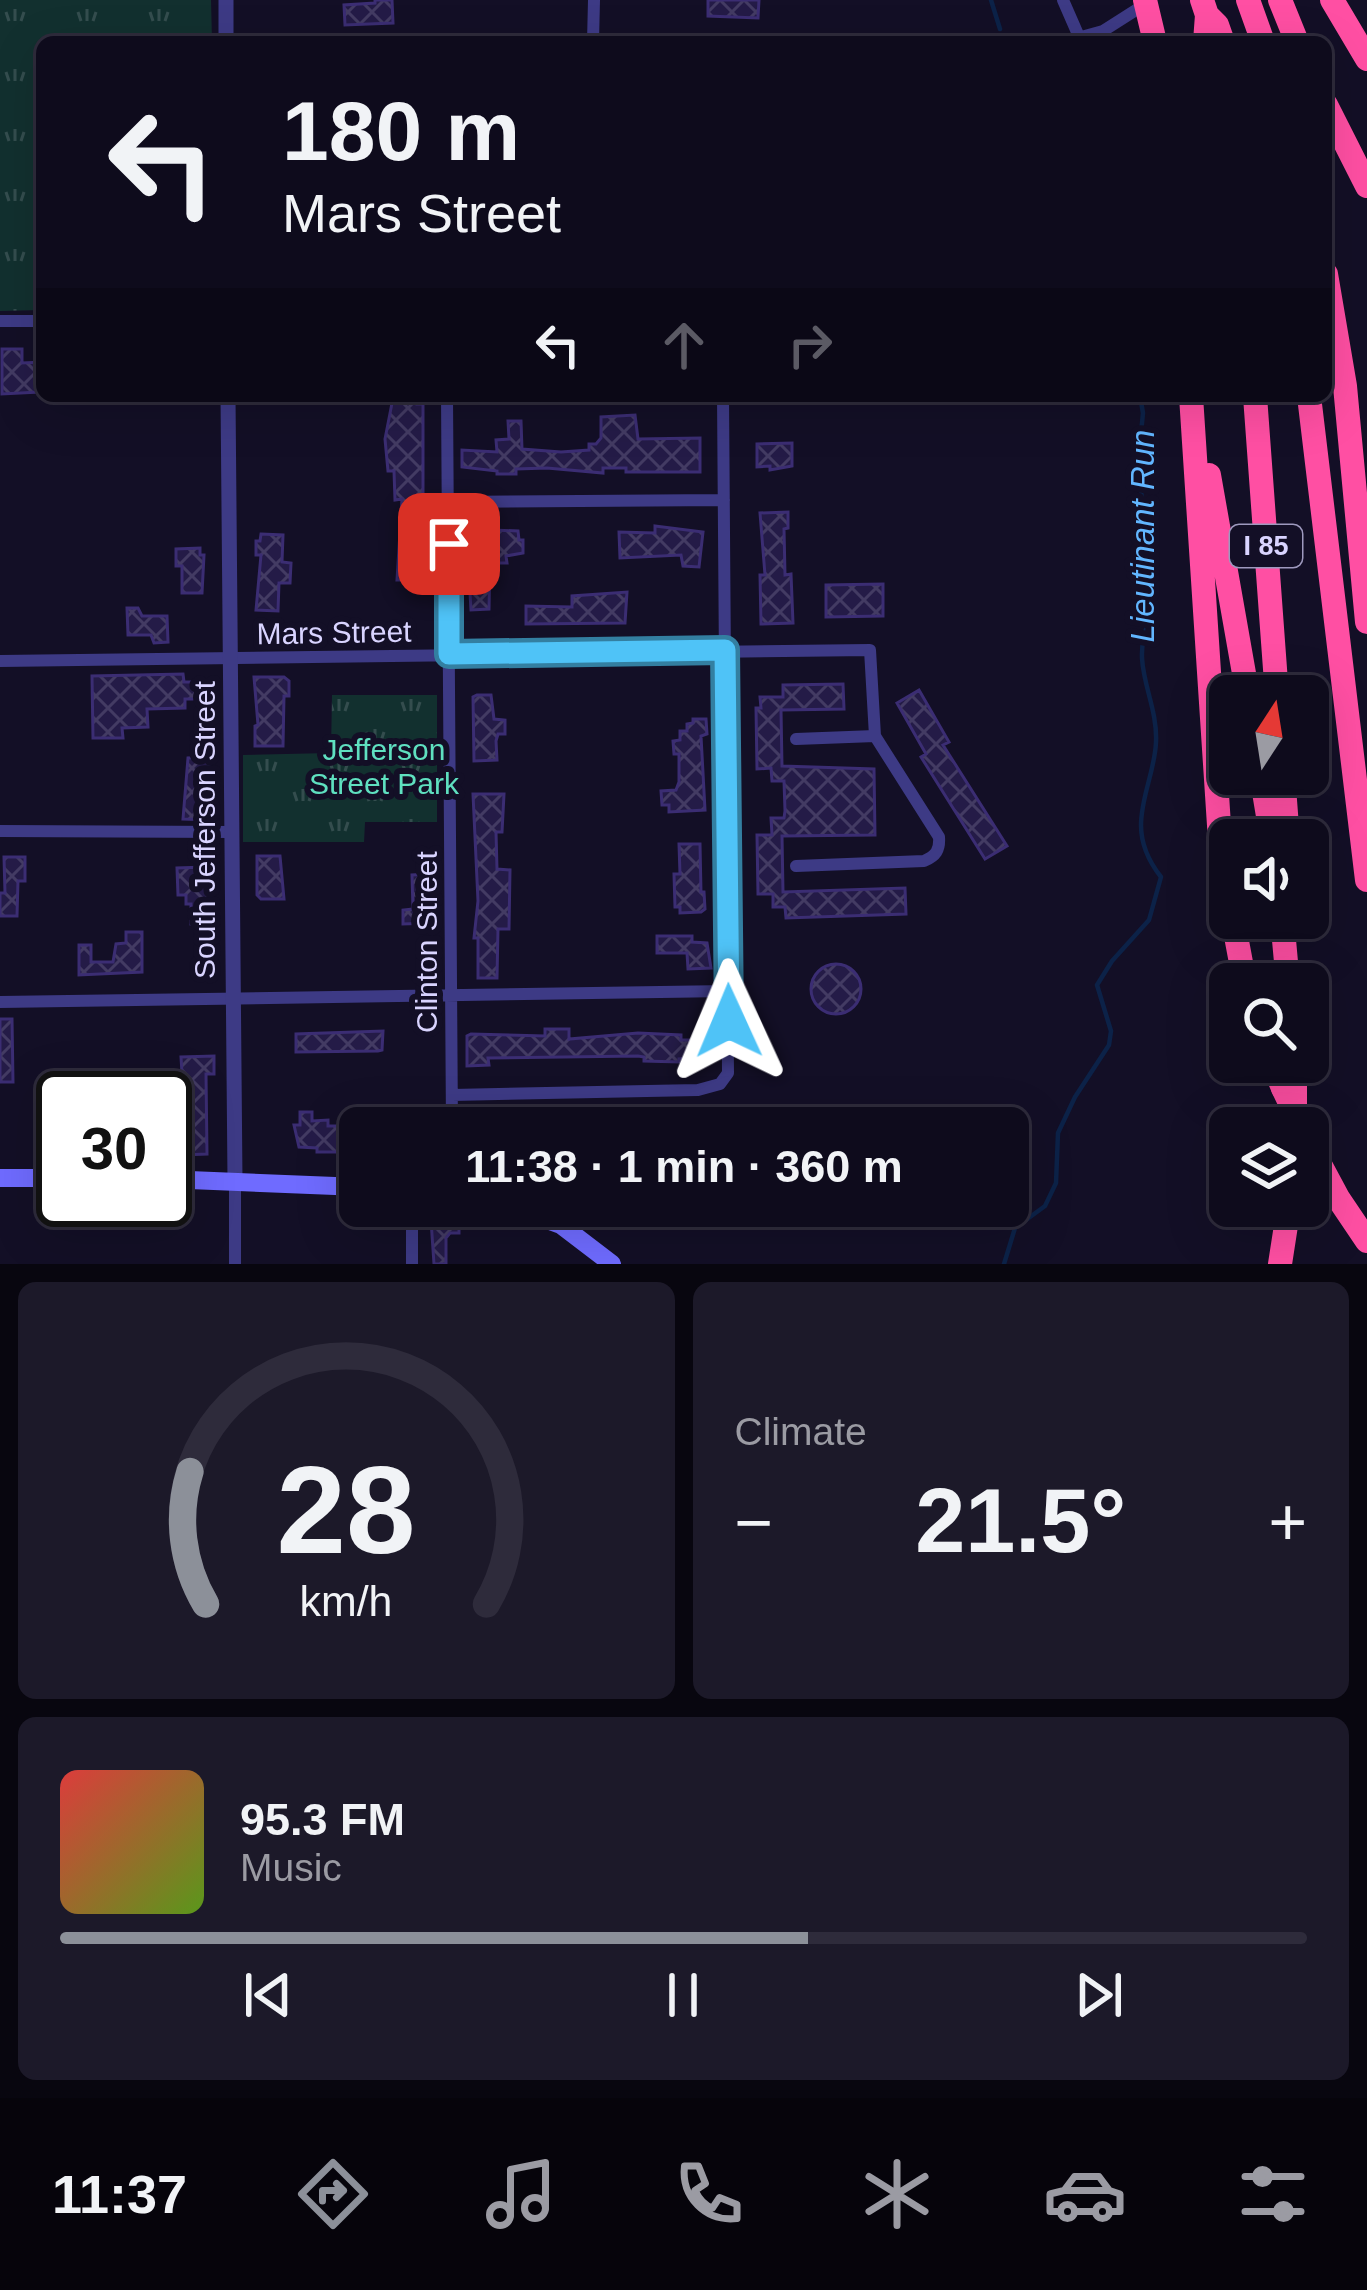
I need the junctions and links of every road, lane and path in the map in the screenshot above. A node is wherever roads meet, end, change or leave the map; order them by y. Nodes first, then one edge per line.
1 (226, 0) edge
2 (594, 0) edge
3 (1063, 0) edge
4 (1148, 0) edge
5 (1248, 0) edge
6 (1280, 0) edge
7 (1332, 0) edge
8 (1347, 0) edge
9 (1204, 8) edge
10 (1367, 30) edge
11 (226, 36) edge
12 (593, 36) edge
13 (1079, 36) edge
14 (1087, 36) edge
15 (1154, 36) edge
16 (1221, 36) edge
17 (1261, 36) edge
18 (1295, 36) edge
19 (1367, 59) edge
20 (1332, 117) edge
21 (1367, 186) edge
22 (1332, 309) edge
23 (0, 321) edge
24 (36, 321) edge
25 (228, 402) edge
26 (447, 402) edge
27 (723, 402) edge
28 (1193, 402) edge
29 (1194, 402) edge
30 (1255, 402) edge
31 (1310, 402) edge
32 (724, 500) junction
33 (449, 502) junction
34 (1367, 622) edge
35 (725, 650) junction
36 (449, 654) junction
37 (231, 659) junction
38 (0, 662) edge
39 (1244, 675) edge
40 (1275, 675) edge
41 (875, 736) junction
42 (796, 739) dead end
43 (0, 830) edge
44 (232, 832) junction
45 (796, 866) dead end
46 (1367, 880) edge
47 (1241, 963) edge
48 (728, 991) junction
49 (451, 995) junction
50 (234, 999) junction
51 (0, 1001) edge
52 (452, 1095) junction
53 (452, 1107) edge
54 (0, 1178) edge
55 (36, 1178) edge
56 (192, 1179) edge
57 (236, 1180) junction
58 (1329, 1180) edge
59 (339, 1186) edge
60 (412, 1227) edge
61 (564, 1227) edge
62 (1286, 1227) edge
63 (1367, 1241) edge
64 (235, 1264) edge
65 (412, 1264) edge
66 (612, 1264) edge
67 (1280, 1264) edge

1 - 11 street
2 - 12 street
3 - 13 street
4 - 14 street
4 - 15 highway, bridge
5 - 17 highway
6 - 18 highway
7 - 19 highway
8 - 10 highway
9 - 16 highway
20 - 21 highway
22 - 34 highway
23 - 24 street
25 - 37 street, South Jefferson Street
26 - 33 street, Clinton Street
27 - 32 street
28 - 47 highway
29 - 39 highway
30 - 40 highway, I 85
31 - 46 highway
32 - 33 street
32 - 35 street
33 - 36 street, Clinton Street
35 - 36 street, Mars Street
35 - 41 street, Mars Street
35 - 48 street
36 - 37 street, Mars Street
36 - 49 street, Clinton Street
37 - 38 street, Mars Street
37 - 44 street, South Jefferson Street
41 - 42 street
41 - 45 street
43 - 44 street
44 - 50 street, South Jefferson Street
48 - 49 street
48 - 52 street
49 - 50 street
49 - 52 street, Clinton Street
50 - 51 street
50 - 57 street, South Jefferson Street
52 - 53 street, Clinton Street
54 - 55 main road
56 - 57 main road
57 - 59 main road
57 - 64 street, South Jefferson Street
58 - 63 highway
60 - 65 street
61 - 66 main road
62 - 67 highway

